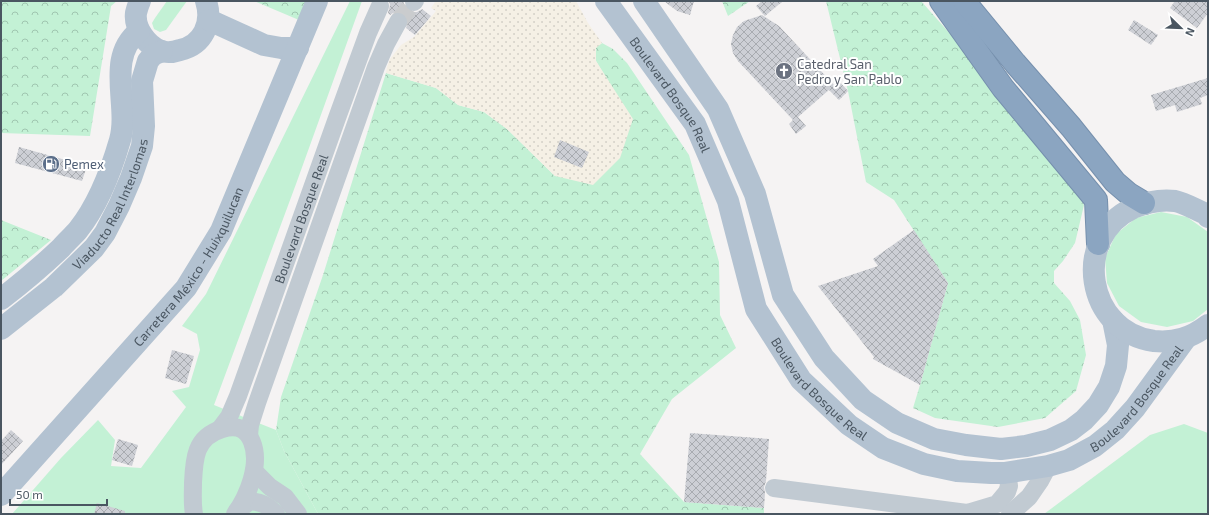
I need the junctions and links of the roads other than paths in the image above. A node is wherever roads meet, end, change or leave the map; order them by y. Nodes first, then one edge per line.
1 (140, 1) edge
2 (317, 1) edge
3 (606, 1) edge
4 (644, 1) edge
5 (941, 1) edge
6 (964, 1) edge
7 (380, 6) dead end
8 (207, 10) edge
9 (398, 22) tunnel mouth
10 (139, 31) junction
11 (368, 33) junction
12 (386, 44) junction
13 (298, 48) junction
14 (162, 52) junction
15 (1071, 127) junction
16 (1050, 143) junction
17 (1144, 203) junction
18 (1207, 214) edge
19 (1098, 244) junction
20 (1, 299) edge
21 (1113, 320) junction
22 (1, 329) edge
23 (1200, 332) edge
24 (220, 430) junction
25 (249, 435) junction
26 (1048, 466) junction
27 (254, 471) junction
28 (1004, 473) junction
29 (774, 488) dead end
30 (1, 495) edge
31 (236, 513) edge
32 (194, 514) edge
33 (276, 514) edge
34 (298, 514) edge
35 (967, 514) edge
36 (1010, 514) edge

1 - 10 main road
2 - 13 main road, Carretera México - Huixquilucan
3 - 28 main road, Boulevard Bosque Real
4 - 21 main road, Boulevard Bosque Real
5 - 16 highway
6 - 15 highway
7 - 11 street, Boulevard Bosque Real
8 - 13 main road
8 - 14 main road
9 - 12 street, Boulevard Bosque Real
10 - 14 main road
10 - 20 main road, Viaducto Real Interlomas
11 - 12 street
11 - 24 street, Boulevard Bosque Real
12 - 25 street, Boulevard Bosque Real
13 - 30 main road, Carretera México - Huixquilucan
14 - 22 main road, Viaducto Real Interlomas
15 - 16 highway
15 - 17 highway
16 - 19 highway
17 - 18 main road
17 - 19 main road
19 - 21 main road
21 - 23 main road
23 - 26 main road, Boulevard Bosque Real
24 - 25 street
24 - 32 street
25 - 27 street
26 - 28 main road, Boulevard Bosque Real
26 - 36 street
27 - 31 street
27 - 34 street
28 - 35 street
29 - 35 street
31 - 33 street

